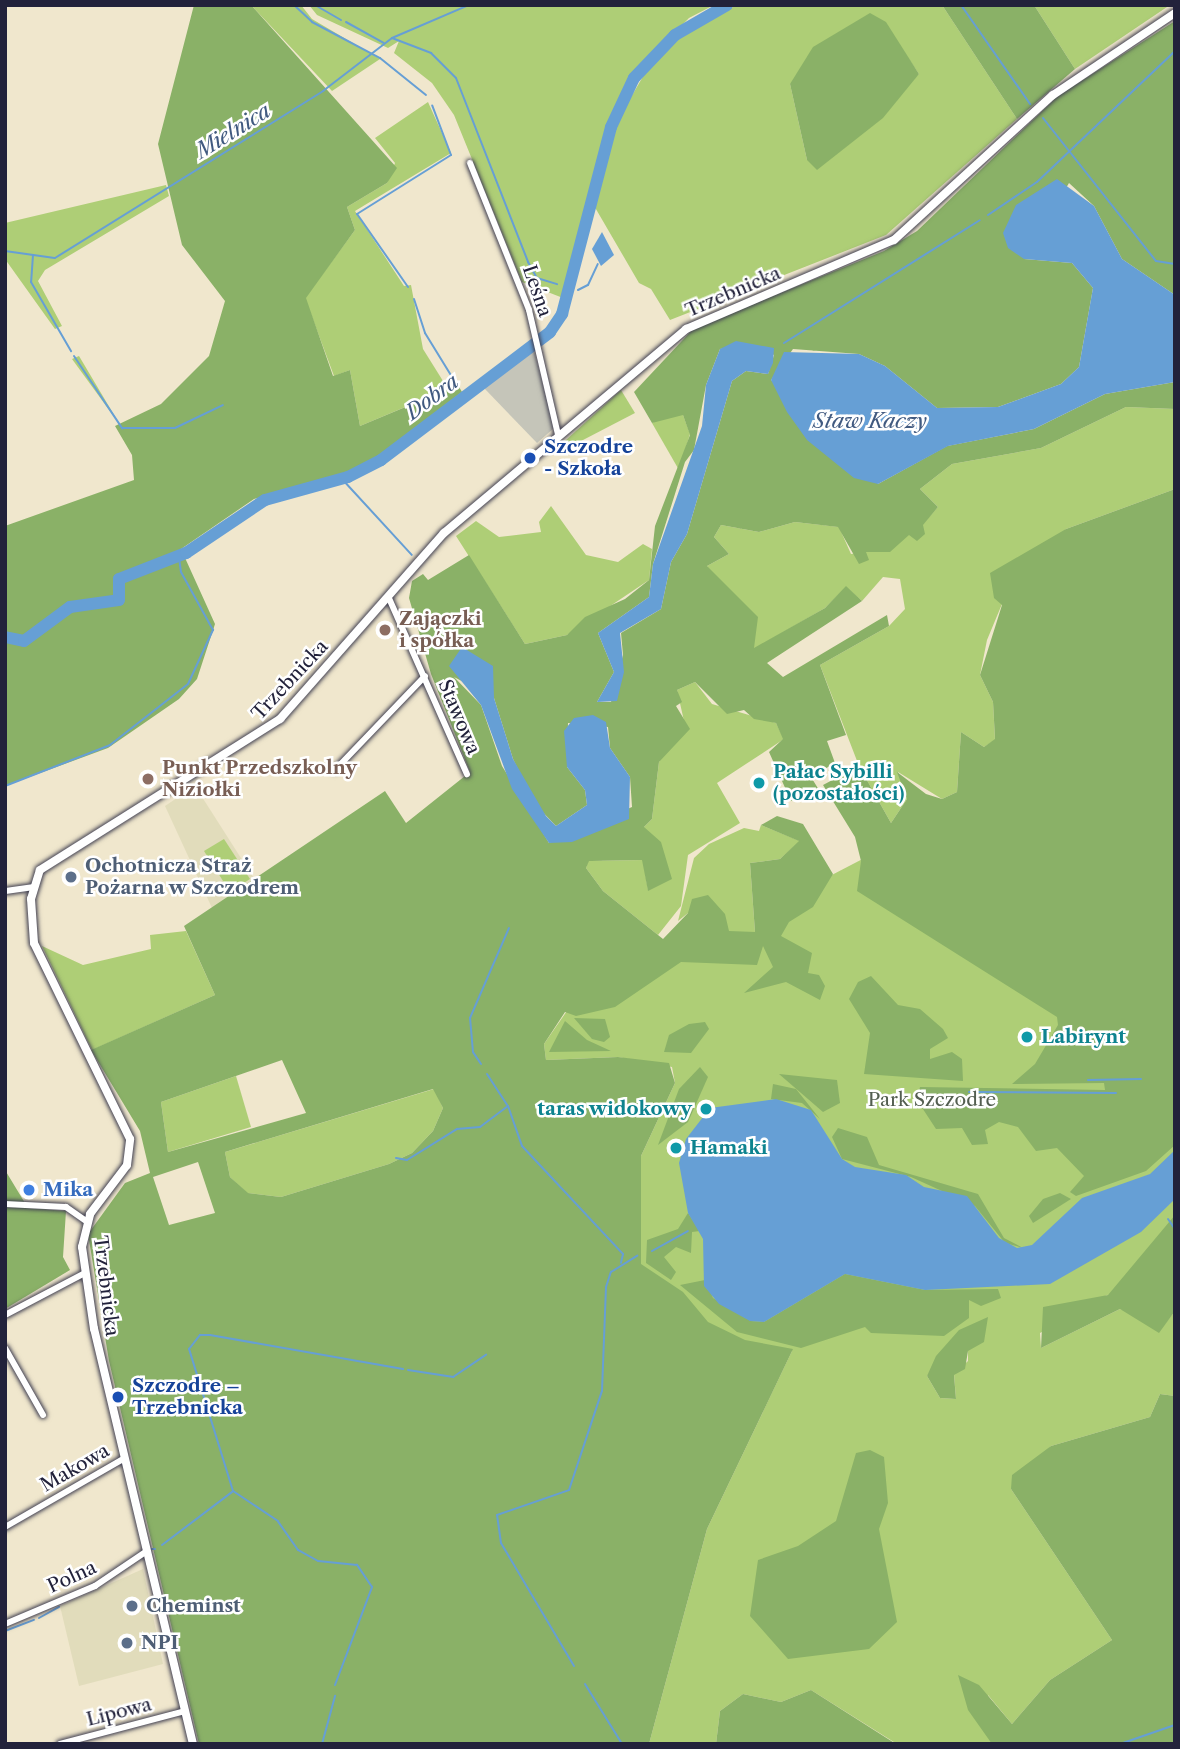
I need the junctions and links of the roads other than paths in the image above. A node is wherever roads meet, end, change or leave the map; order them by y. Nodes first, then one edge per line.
1 (1175, 13) edge
2 (470, 163) dead end
3 (558, 435) junction
4 (388, 596) junction
5 (425, 676) junction
6 (335, 770) dead end
7 (467, 774) dead end
8 (33, 887) junction
9 (5, 891) edge
10 (5, 1204) edge
11 (86, 1221) junction
12 (85, 1273) junction
13 (5, 1315) edge
14 (5, 1348) edge
15 (43, 1415) dead end
16 (125, 1458) junction
17 (5, 1527) edge
18 (147, 1551) junction
19 (5, 1624) edge
20 (185, 1712) junction
21 (60, 1744) edge
22 (193, 1744) edge

1 - 3 street, Trzebnicka
2 - 3 street, Leśna
3 - 4 street, Trzebnicka
4 - 5 street, Stawowa
4 - 8 street, Trzebnicka
5 - 6 street
5 - 7 street, Stawowa
8 - 9 street
8 - 11 street, Trzebnicka
10 - 11 street
11 - 12 street, Trzebnicka
12 - 13 street
12 - 16 street, Trzebnicka
14 - 15 street
16 - 17 street, Makowa
16 - 18 street, Trzebnicka
18 - 19 street, Polna
18 - 20 street, Trzebnicka
20 - 21 street, Lipowa
20 - 22 street, Trzebnicka

